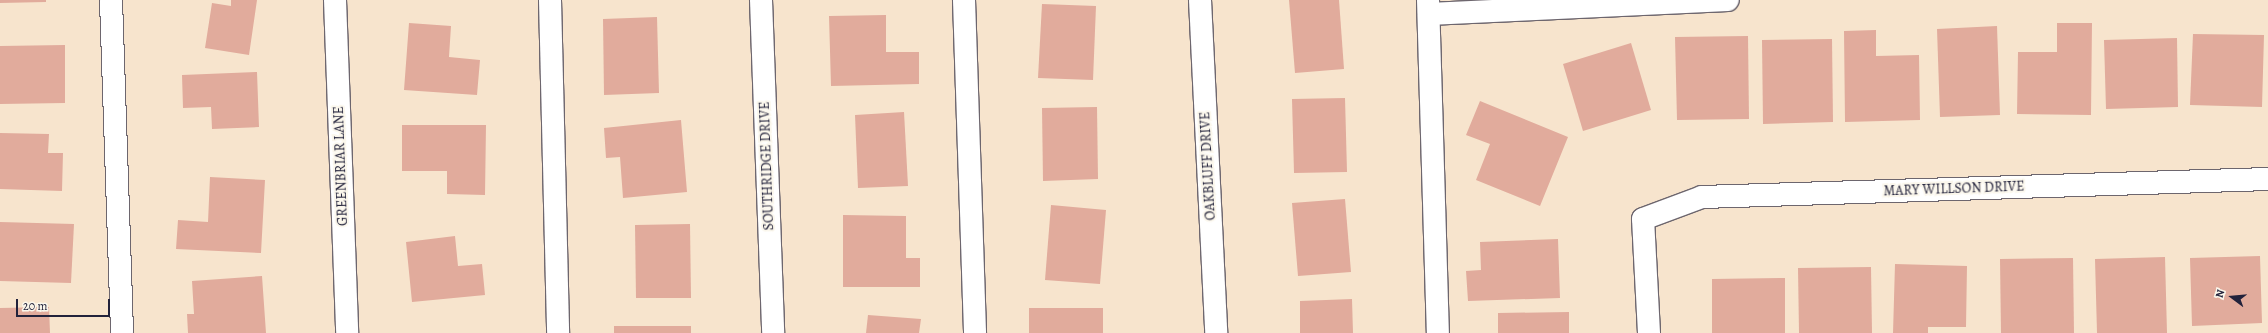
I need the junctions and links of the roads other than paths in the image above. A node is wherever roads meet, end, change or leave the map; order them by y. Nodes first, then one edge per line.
1 (110, 0) edge
2 (335, 0) edge
3 (550, 0) edge
4 (761, 0) edge
5 (964, 0) edge
6 (1200, 0) edge
7 (1728, 0) edge
8 (1429, 7) edge
9 (2268, 179) edge
10 (122, 333) edge
11 (346, 333) edge
12 (558, 333) edge
13 (773, 333) edge
14 (975, 333) edge
15 (1216, 333) edge
16 (1438, 333) edge
17 (1649, 333) edge

1 - 10 street
2 - 11 street, GREENBRIAR LANE
3 - 12 street
4 - 13 street, SOUTHRIDGE DRIVE
5 - 14 street
6 - 15 street, OAKBLUFF DRIVE
7 - 8 street
8 - 16 street
9 - 17 street, MARY WILLSON DRIVE

